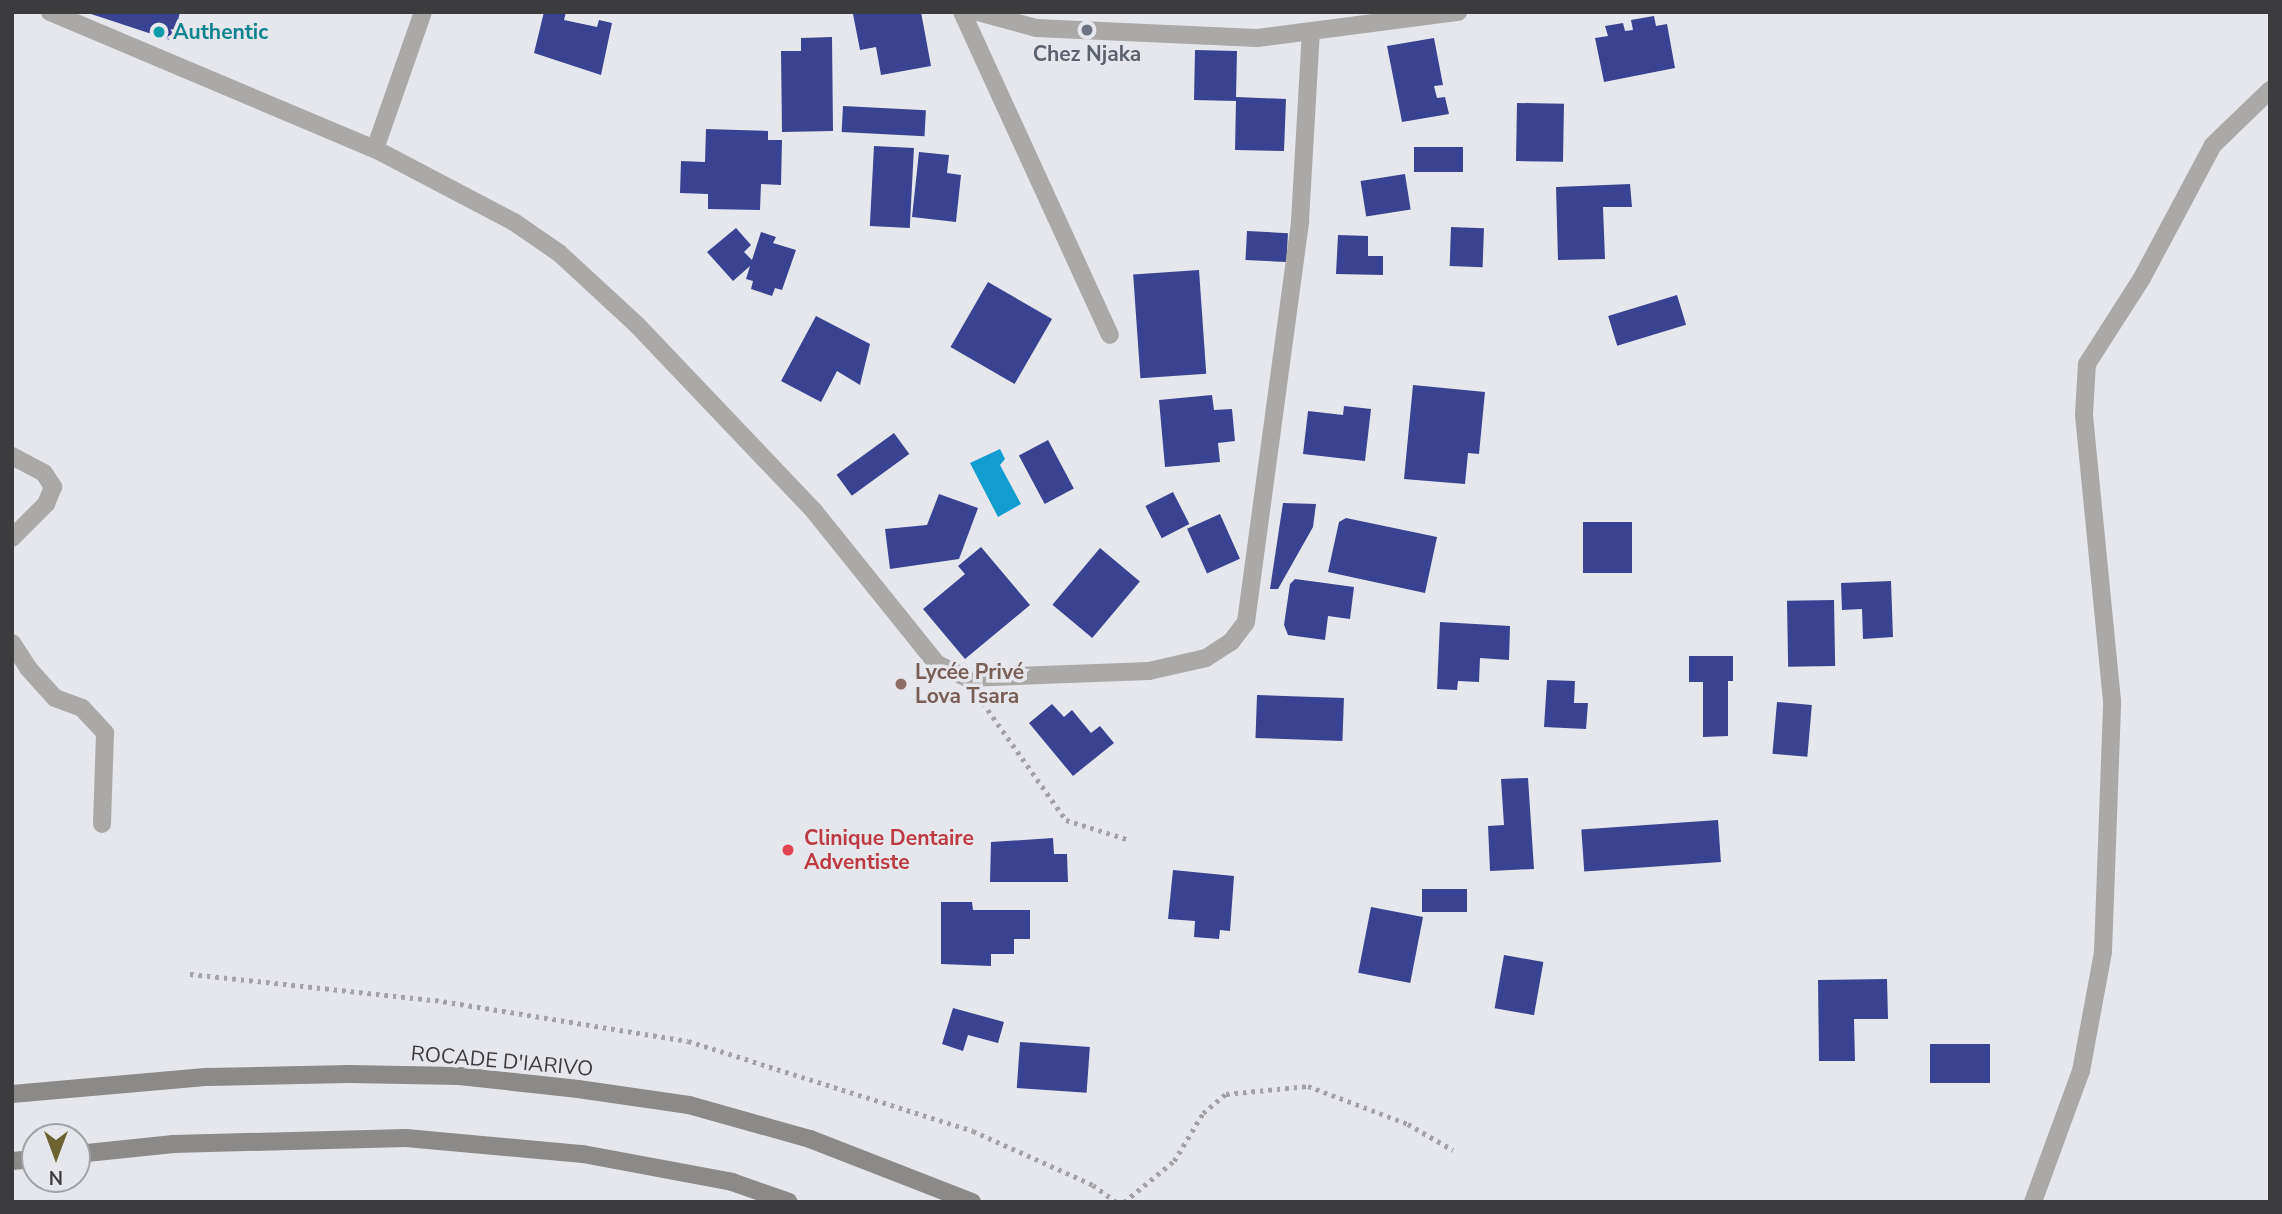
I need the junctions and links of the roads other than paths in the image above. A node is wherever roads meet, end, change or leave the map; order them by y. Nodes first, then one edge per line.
1 (50, 12) edge
2 (423, 12) edge
3 (962, 12) edge
4 (978, 12) edge
5 (1458, 12) edge
6 (1311, 33) junction
7 (2270, 90) edge
8 (375, 149) junction
9 (1110, 335) dead end
10 (12, 456) edge
11 (12, 538) edge
12 (12, 643) edge
13 (102, 824) dead end
14 (12, 1094) edge
15 (91, 1153) edge
16 (789, 1202) edge
17 (972, 1202) edge
18 (2033, 1202) edge

1 - 8 street
2 - 8 street
3 - 9 street
4 - 6 street
5 - 6 street
6 - 8 street
7 - 18 street
10 - 11 street
12 - 13 street
14 - 17 main road, ROCADE D'IARIVO
15 - 16 main road

